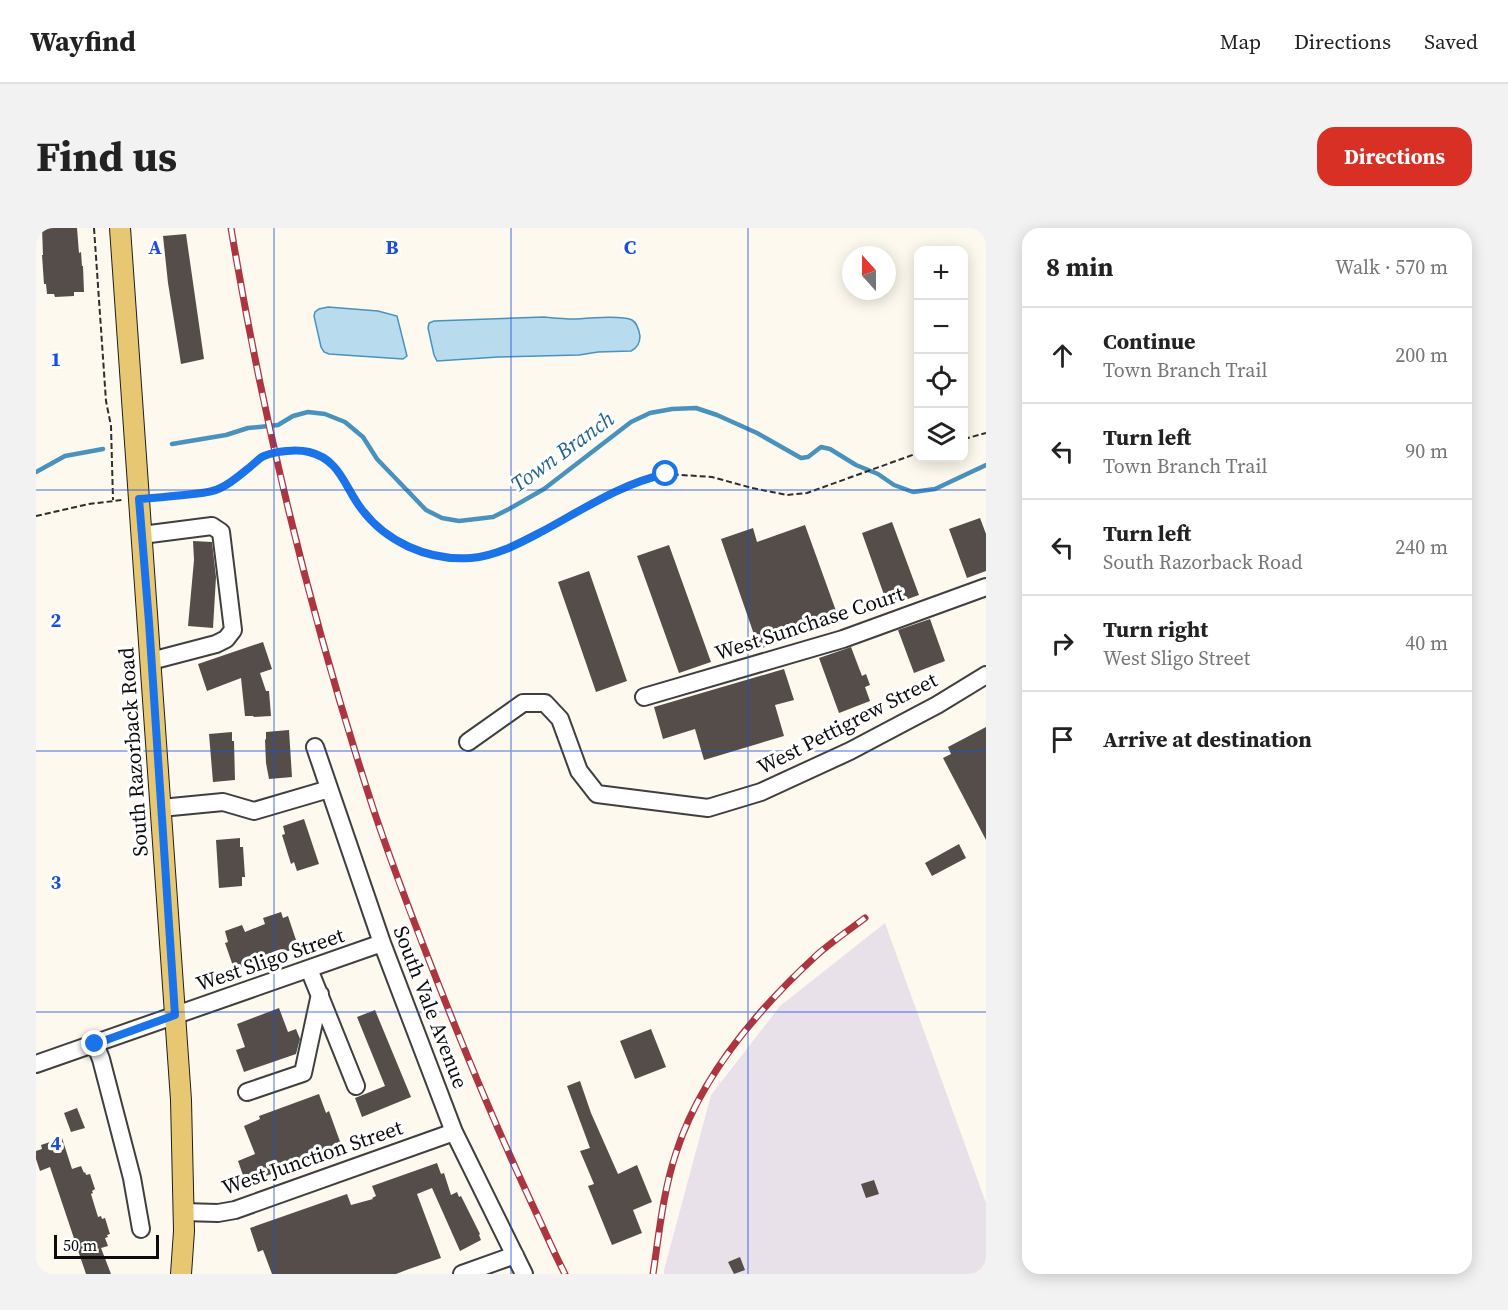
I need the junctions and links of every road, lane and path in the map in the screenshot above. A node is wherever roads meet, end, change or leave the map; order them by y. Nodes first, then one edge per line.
1 (94, 228) edge
2 (120, 228) edge
3 (986, 433) edge
4 (968, 438) edge
5 (914, 455) edge
6 (139, 499) junction
7 (114, 501) junction
8 (36, 516) edge
9 (142, 535) junction
10 (986, 587) edge
11 (151, 661) junction
12 (986, 675) edge
13 (644, 697) dead end
14 (468, 742) dead end
15 (315, 747) dead end
16 (329, 789) junction
17 (161, 808) junction
18 (382, 943) junction
19 (309, 969) junction
20 (320, 994) junction
21 (175, 1015) junction
22 (95, 1044) junction
23 (36, 1064) edge
24 (356, 1086) dead end
25 (247, 1092) dead end
26 (454, 1132) junction
27 (183, 1212) junction
28 (141, 1229) dead end
29 (515, 1255) junction
30 (181, 1274) edge
31 (462, 1274) edge
32 (524, 1274) edge

1 - 7 path
2 - 6 main road, South Razorback Road
3 - 4 path
5 - 6 path
6 - 7 path
6 - 9 main road, South Razorback Road
7 - 8 path
9 - 11 main road, South Razorback Road
9 - 11 street
10 - 13 street, West Sunchase Court
11 - 17 main road, South Razorback Road
12 - 14 street, West Pettigrew Street
15 - 16 street, South Vale Avenue
16 - 17 street
16 - 18 street, South Vale Avenue
17 - 21 main road, South Razorback Road
18 - 19 street, West Sligo Street
18 - 26 street, South Vale Avenue
19 - 20 street
19 - 21 street, West Sligo Street
20 - 24 street
20 - 25 street
21 - 22 street, West Sligo Street
21 - 27 main road, South Razorback Road
22 - 23 street, West Sligo Street
22 - 28 street
26 - 27 street, West Junction Street
26 - 29 street, South Vale Avenue
27 - 30 main road, South Razorback Road
29 - 31 street
29 - 32 street, South Vale Avenue

